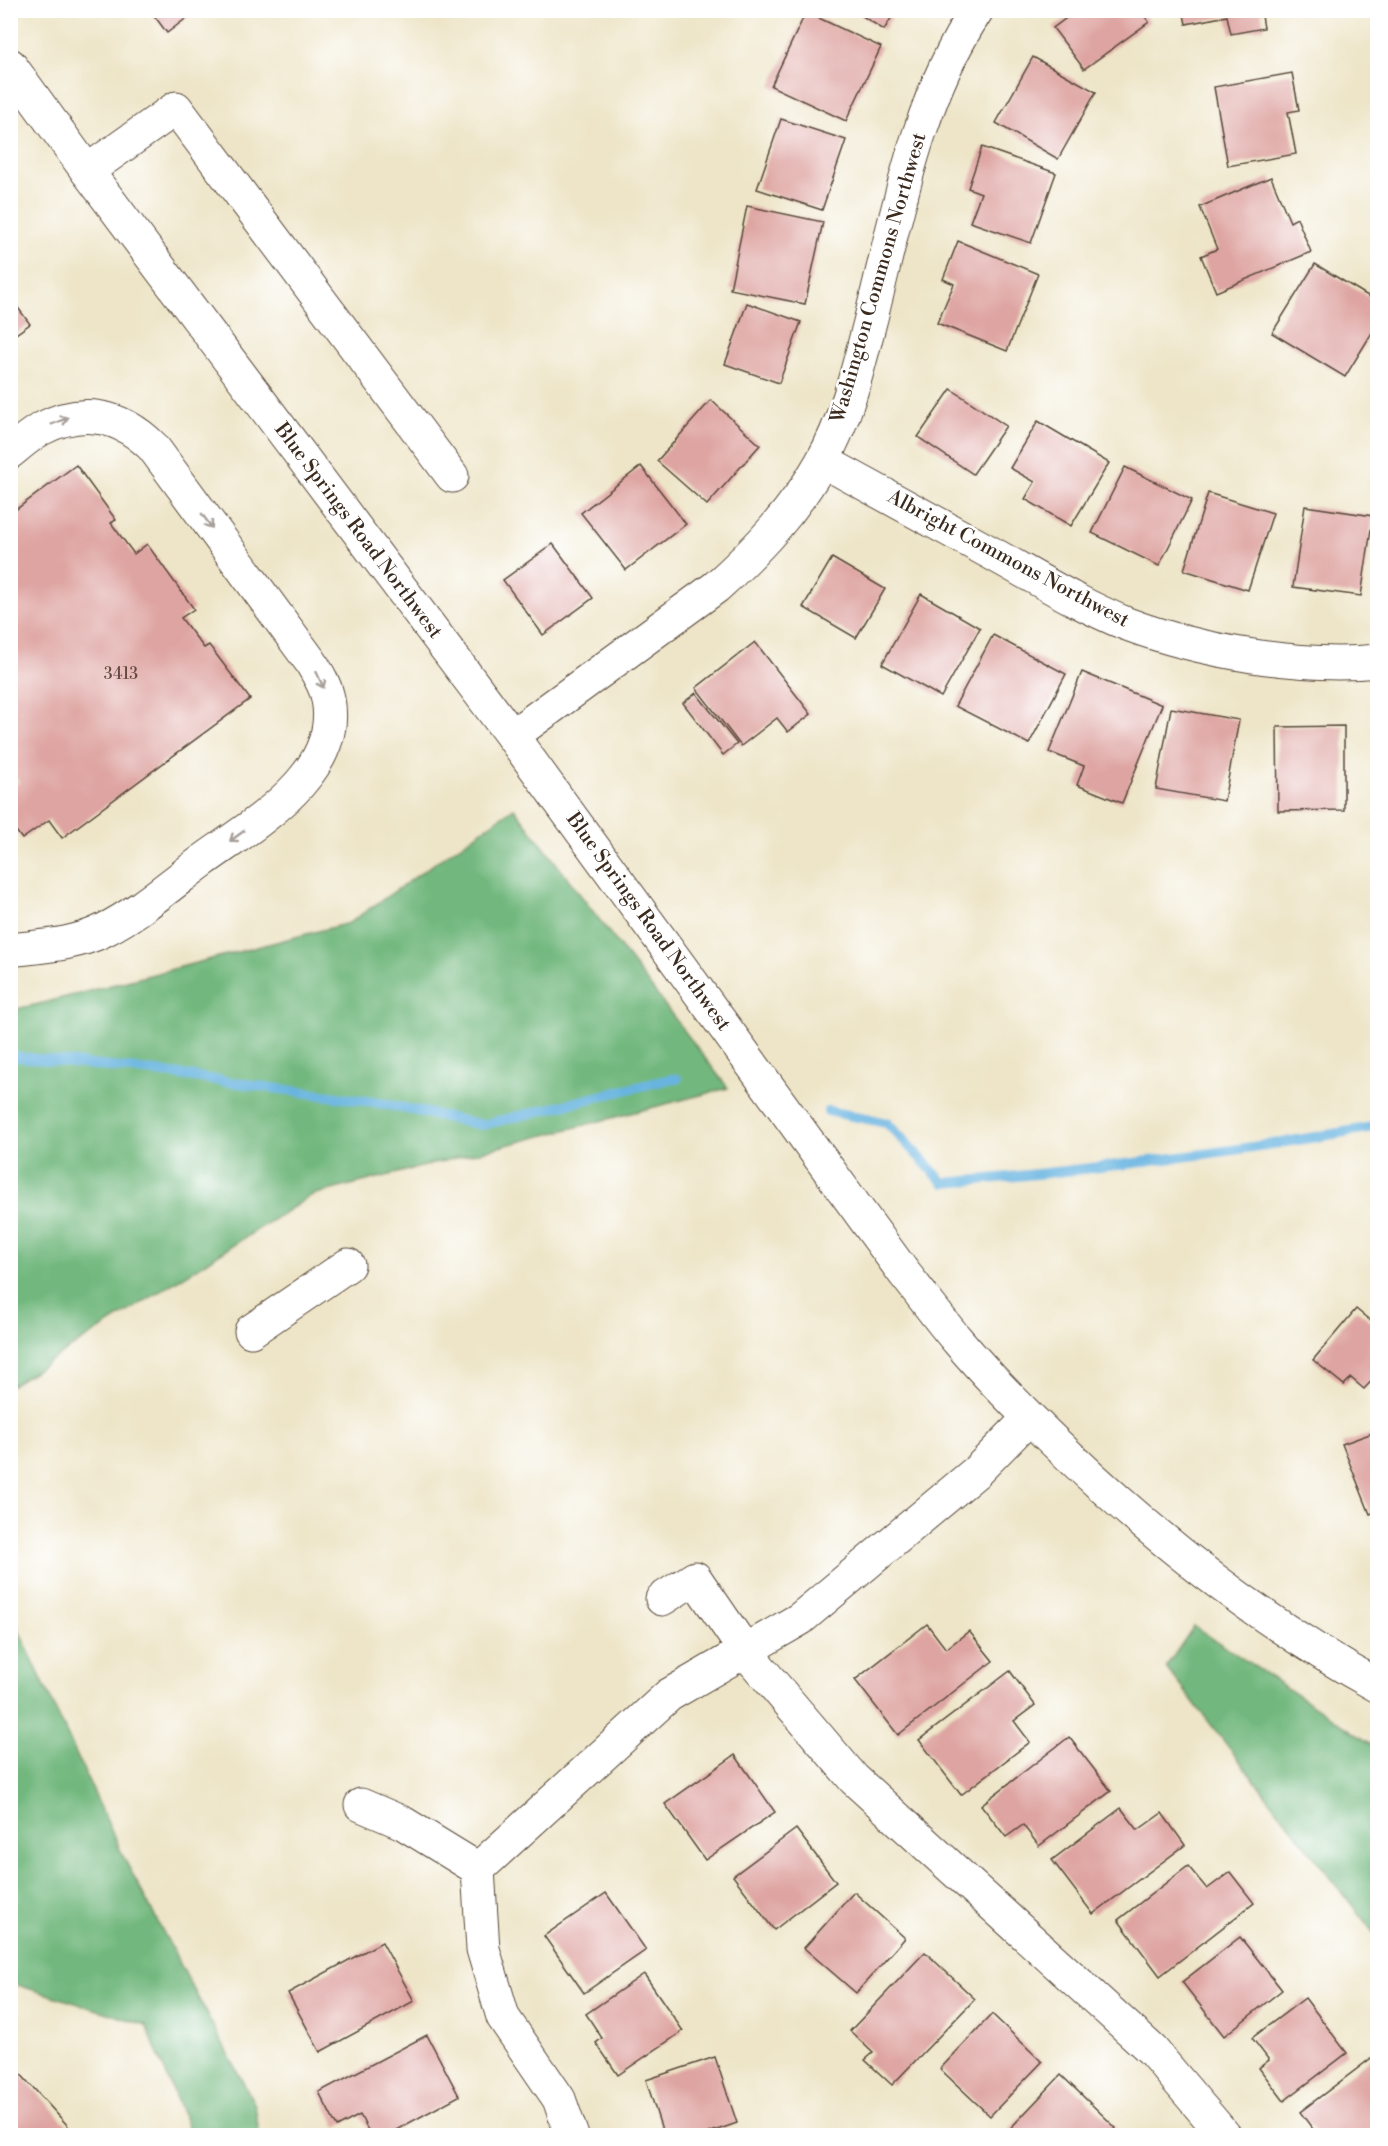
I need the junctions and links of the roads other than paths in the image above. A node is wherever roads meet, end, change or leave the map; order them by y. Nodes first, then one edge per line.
1 (977, 10) edge
2 (10, 65) edge
3 (87, 171) junction
4 (10, 452) edge
5 (823, 461) junction
6 (452, 476) dead end
7 (1377, 661) edge
8 (512, 736) junction
9 (10, 950) edge
10 (348, 1265) dead end
11 (251, 1331) dead end
12 (1029, 1418) junction
13 (662, 1599) dead end
14 (745, 1651) junction
15 (1377, 1686) edge
16 (361, 1805) dead end
17 (478, 1869) junction
18 (572, 2136) edge
19 (1225, 2136) edge

1 - 5 street, Washington Commons Northwest
2 - 3 street, Blue Springs Road Northwest
3 - 6 street
3 - 8 street, Blue Springs Road Northwest
4 -> 9 street
5 - 7 street, Albright Commons Northwest
5 - 8 street, Washington Commons Northwest
8 - 12 street, Blue Springs Road Northwest
10 - 11 street
12 - 14 street
12 - 15 street, Blue Springs Road Northwest
13 - 14 street
14 - 17 street
14 - 19 street
16 - 17 street
17 - 18 street

